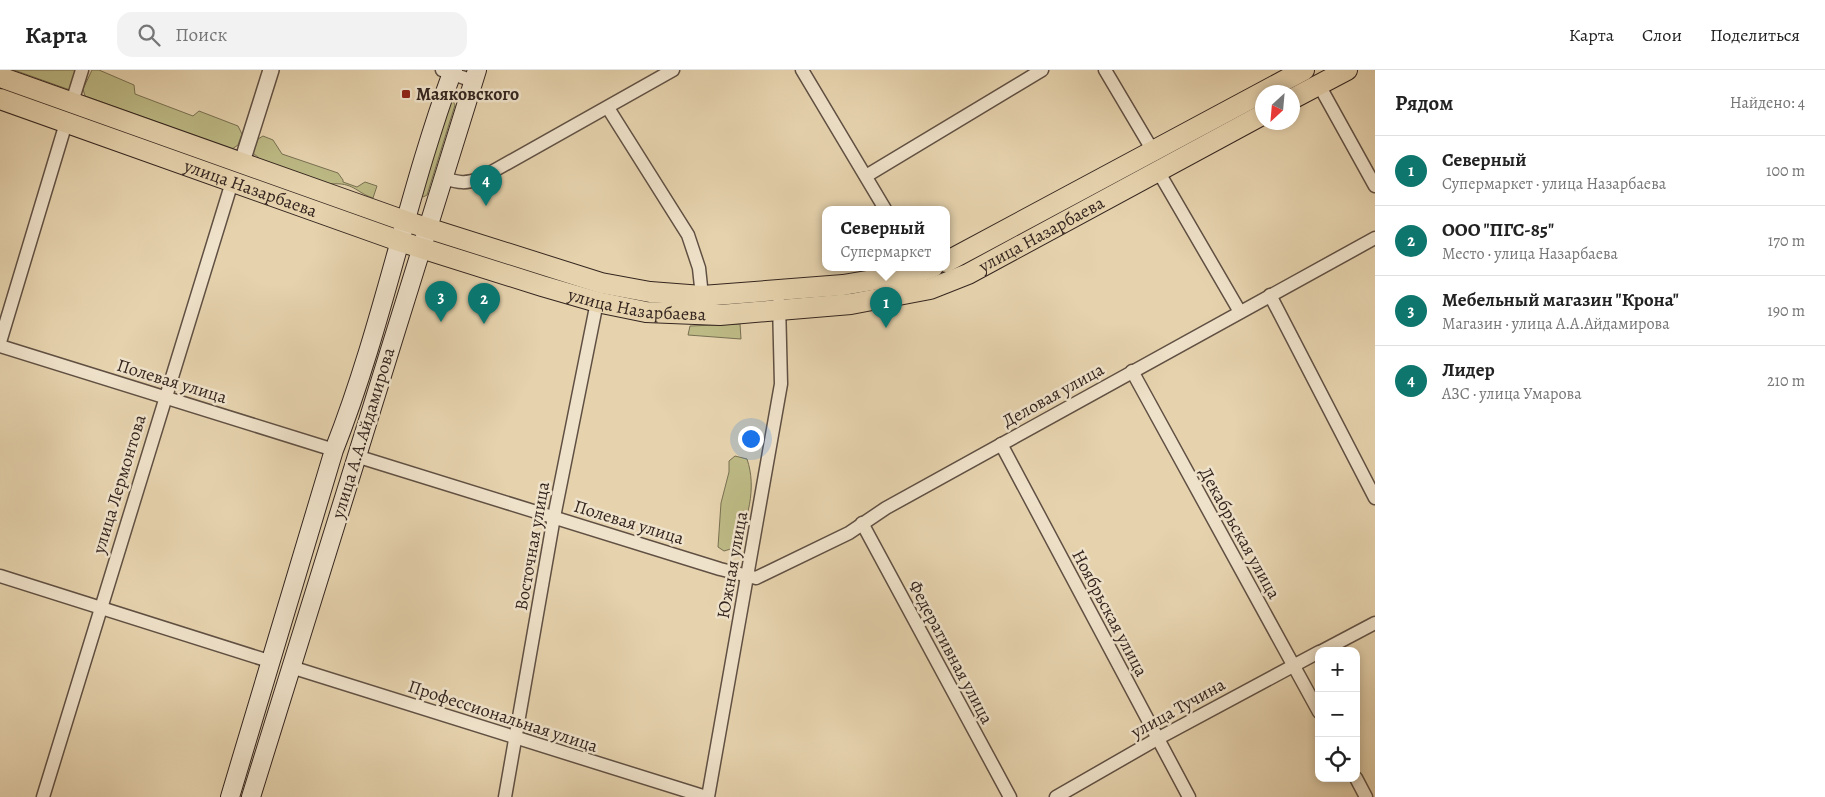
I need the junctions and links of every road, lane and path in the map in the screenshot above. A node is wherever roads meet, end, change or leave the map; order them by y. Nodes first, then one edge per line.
1 (82, 70) edge
2 (272, 70) edge
3 (673, 70) edge
4 (802, 70) edge
5 (1042, 70) edge
6 (1104, 70) edge
7 (1304, 70) edge
8 (1347, 70) edge
9 (449, 71) edge
10 (475, 75) edge
11 (0, 77) edge
12 (1319, 85) junction
13 (1300, 95) edge
14 (0, 99) edge
15 (72, 102) junction
16 (608, 108) junction
17 (1255, 119) edge
18 (66, 123) junction
19 (1153, 151) junction
20 (242, 162) junction
21 (1158, 171) junction
22 (866, 176) junction
23 (444, 178) junction
24 (232, 182) junction
25 (1375, 186) edge
26 (883, 206) edge
27 (405, 221) junction
28 (428, 228) junction
29 (1375, 238) edge
30 (399, 240) junction
31 (421, 248) junction
32 (950, 260) edge
33 (910, 271) edge
34 (778, 290) junction
35 (1270, 295) junction
36 (702, 296) junction
37 (597, 302) junction
38 (779, 311) junction
39 (1240, 312) junction
40 (0, 342) edge
41 (0, 346) edge
42 (1132, 371) junction
43 (356, 394) junction
44 (165, 397) junction
45 (373, 400) junction
46 (1001, 444) junction
47 (334, 450) junction
48 (356, 456) junction
49 (1375, 498) edge
50 (554, 517) junction
51 (862, 523) junction
52 (0, 576) edge
53 (748, 576) junction
54 (101, 608) junction
55 (1375, 623) edge
56 (1329, 647) edge
57 (1315, 655) edge
58 (272, 662) junction
59 (1293, 666) junction
60 (291, 667) junction
61 (1315, 705) edge
62 (516, 739) junction
63 (1157, 739) junction
64 (1358, 782) edge
65 (43, 797) edge
66 (230, 797) edge
67 (251, 797) edge
68 (505, 797) edge
69 (707, 797) edge
70 (1010, 797) edge
71 (1056, 797) edge
72 (1189, 797) edge
73 (1366, 797) edge

1 - 15 street
2 - 20 street
3 - 16 street
4 - 22 street
5 - 22 street
6 - 19 street
7 - 19 main road, улица Назарбаева
8 - 12 main road
9 - 10 street
9 - 27 main road, улица А.А.Айдамирова
10 - 23 main road, улица А.А.Айдамирова
11 - 15 main road, улица Назарбаева
12 - 13 main road
12 - 25 street
14 - 18 main road, улица Назарбаева
15 - 20 main road, улица Назарбаева
16 - 23 street
16 - 36 street
17 - 21 main road, улица Назарбаева
18 - 24 main road, улица Назарбаева
18 - 40 street
19 - 32 main road, улица Назарбаева
20 - 27 main road, улица Назарбаева
21 - 38 main road, улица Назарбаева
21 - 39 street
22 - 26 street
23 - 28 main road, улица А.А.Айдамирова
24 - 30 main road, улица Назарбаева
24 - 44 street, улица Лермонтова
27 - 28 main road, улица Назарбаева
27 - 30 main road, улица А.А.Айдамирова
28 - 31 main road, улица А.А.Айдамирова
28 - 36 main road, улица Назарбаева
29 - 35 street, Деловая улица
30 - 31 main road, улица Назарбаева
30 - 43 main road, улица А.А.Айдамирова
31 - 37 main road, улица Назарбаева
31 - 45 main road, улица А.А.Айдамирова
33 - 34 main road, улица Назарбаева
34 - 36 main road, улица Назарбаева
34 - 38 street, Южная улица
35 - 39 street, Деловая улица
35 - 49 street
37 - 38 main road, улица Назарбаева
37 - 50 street, Восточная улица
38 - 53 street, Южная улица
39 - 42 street, Деловая улица
41 - 44 street, Полевая улица
42 - 46 street, Деловая улица
42 - 59 street, Декабрьская улица
43 - 45 main road
43 - 47 main road, улица А.А.Айдамирова
44 - 47 street, Полевая улица
44 - 54 street, улица Лермонтова
45 - 48 main road, улица А.А.Айдамирова
46 - 51 street, Деловая улица
46 - 63 street, Ноябрьская улица
47 - 58 main road, улица А.А.Айдамирова
48 - 50 street, Полевая улица
48 - 60 main road, улица А.А.Айдамирова
50 - 53 street, Полевая улица
50 - 62 street, Восточная улица
51 - 53 street, Деловая улица
51 - 70 street, Федеративная улица
52 - 54 street
53 - 69 street, Южная улица
54 - 58 street
54 - 65 street, улица Лермонтова
55 - 56 street, улица Тучина
57 - 59 street, улица Тучина
58 - 66 main road, улица А.А.Айдамирова
59 - 61 street, Декабрьская улица
59 - 63 street, улица Тучина
60 - 62 street, Профессиональная улица
60 - 67 main road, улица А.А.Айдамирова
62 - 68 street, Восточная улица
62 - 69 street, Профессиональная улица
63 - 71 street, улица Тучина
63 - 72 street, Ноябрьская улица
64 - 73 street

